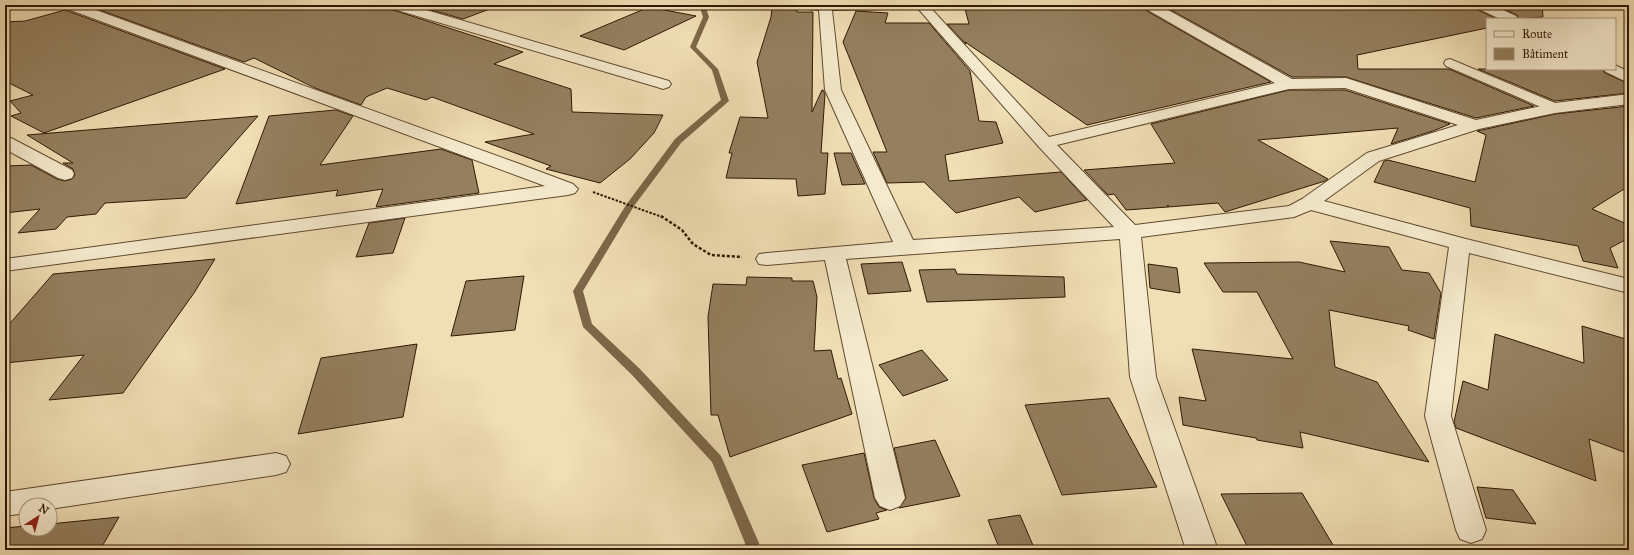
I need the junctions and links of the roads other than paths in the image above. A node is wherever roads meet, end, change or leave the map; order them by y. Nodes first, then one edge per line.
1 (70, 5) edge
2 (395, 5) edge
3 (800, 5) edge
4 (887, 5) edge
5 (920, 5) edge
6 (1482, 5) edge
7 (825, 6) junction
8 (1153, 7) dead end
9 (1509, 18) edge
10 (1450, 64) dead end
11 (1614, 70) edge
12 (1629, 78) edge
13 (663, 84) dead end
14 (1290, 84) junction
15 (1629, 99) edge
16 (1555, 108) junction
17 (1475, 124) junction
18 (5, 142) edge
19 (1045, 143) junction
20 (65, 174) dead end
21 (1309, 203) junction
22 (1130, 232) junction
23 (1460, 244) junction
24 (906, 247) junction
25 (834, 253) junction
26 (767, 259) road end
27 (5, 265) edge
28 (1629, 286) edge
29 (276, 464) dead end
30 (890, 498) dead end
31 (5, 504) edge
32 (1471, 530) dead end
33 (1202, 550) edge

1 - 27 street
2 - 13 street
3 - 7 street
4 - 7 street
5 - 19 street
6 - 9 street
7 - 24 street
8 - 14 street
10 - 16 lane
11 - 12 street
14 - 17 street
14 - 19 street
15 - 16 street
16 - 17 street
17 - 21 street
18 - 20 street
19 - 22 street
21 - 22 street
21 - 23 street
22 - 24 street
22 - 33 street
23 - 28 street
23 - 32 street
24 - 25 street
25 - 26 street
25 - 30 street
29 - 31 street

